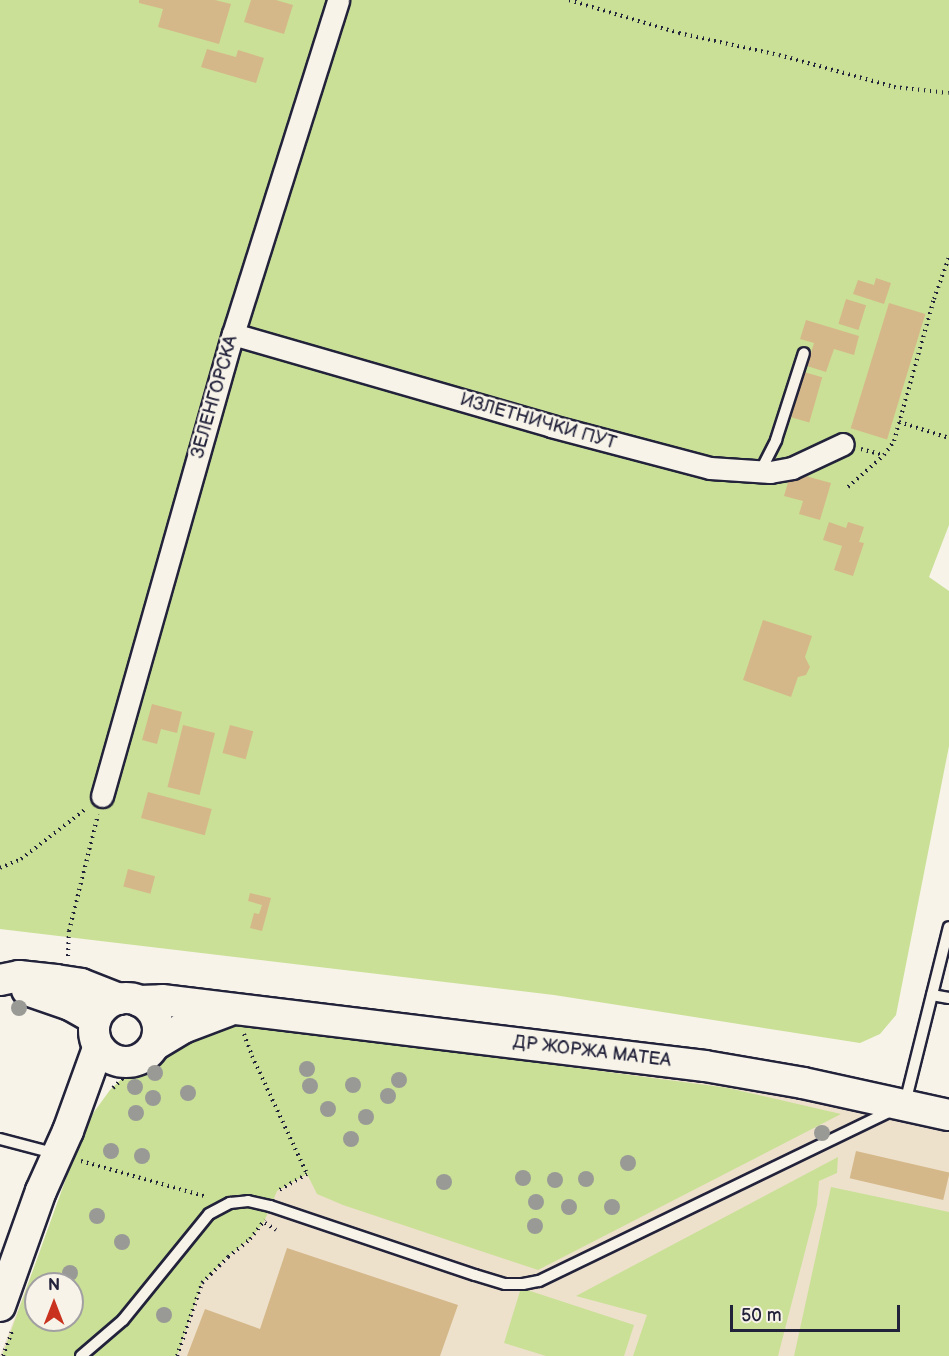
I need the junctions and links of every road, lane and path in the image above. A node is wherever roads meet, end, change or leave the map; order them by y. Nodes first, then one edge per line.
1 (338, 0) edge
2 (569, 0) edge
3 (949, 93) edge
4 (949, 257) edge
5 (233, 334) junction
6 (804, 353) dead end
7 (899, 422) junction
8 (949, 438) edge
9 (843, 444) dead end
10 (760, 472) junction
11 (848, 488) dead end
12 (102, 796) junction
13 (0, 868) edge
14 (949, 927) edge
15 (69, 931) dead end
16 (0, 980) edge
17 (932, 995) junction
18 (949, 998) edge
19 (129, 1000) junction
20 (232, 1009) junction
21 (97, 1034) junction
22 (144, 1056) junction
23 (110, 1090) dead end
24 (905, 1105) junction
25 (949, 1115) edge
26 (0, 1139) edge
27 (66, 1148) junction
28 (230, 1203) junction
29 (7, 1317) edge
30 (3, 1356) edge
31 (81, 1356) edge

1 - 5 street, ЗЕЛЕНГОРСКА
2 - 3 path
4 - 7 path
5 - 10 street, ИЗЛЕТНИЧКИ ПУТ
5 - 12 street, ЗЕЛЕНГОРСКА
6 - 10 lane
7 - 8 path
7 - 11 path
9 - 10 street, ИЗЛЕТНИЧКИ ПУТ
12 - 13 path
12 - 15 path
14 - 17 lane
16 - 19 main road, ДР ЖОРЖА МАТЕА
16 - 21 main road, ДР ЖОРЖА МАТЕА
17 - 18 lane
17 - 24 lane
19 - 20 main road, ДР ЖОРЖА МАТЕА
19 - 21 main road
19 - 22 main road
20 - 22 main road, ДР ЖОРЖА МАТЕА
20 - 24 main road, ДР ЖОРЖА МАТЕА
21 - 22 main road
21 - 27 main road
22 - 23 path
22 - 27 main road, ДР ЖОРЖА МАТЕА
24 - 25 main road, ДР ЖОРЖА МАТЕА
24 - 28 lane
26 - 27 lane
27 - 28 path
27 - 29 main road
28 - 31 lane
29 - 30 path

